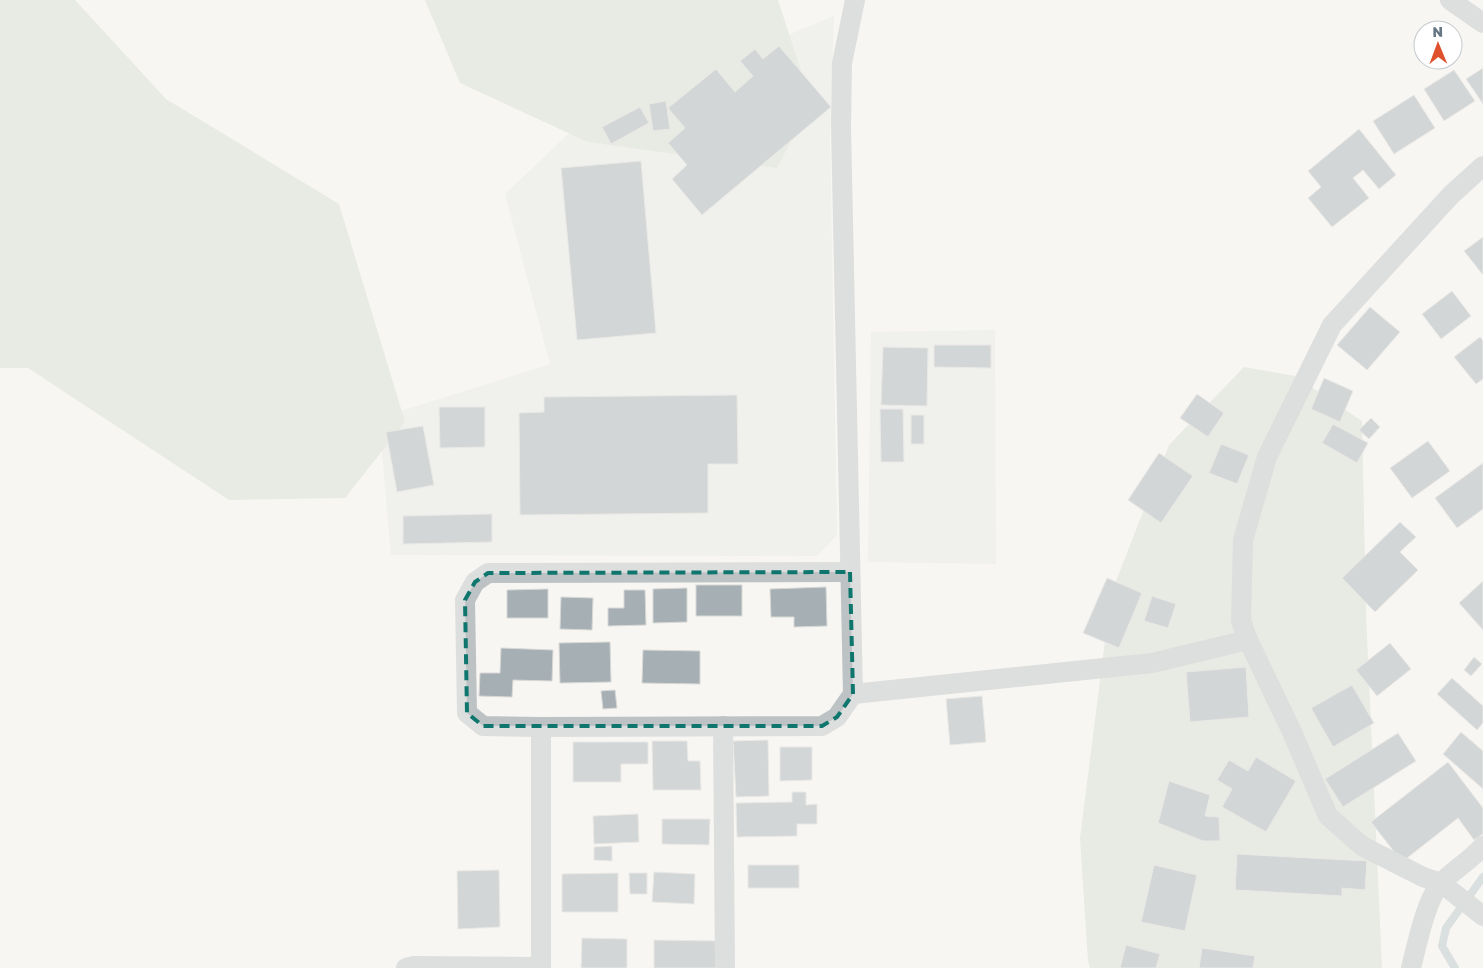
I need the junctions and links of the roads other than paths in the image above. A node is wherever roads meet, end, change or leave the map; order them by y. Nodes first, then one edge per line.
1 (855, 0) edge
2 (1450, 0) edge
3 (1483, 23) edge
4 (1483, 166) edge
5 (850, 572) junction
6 (1248, 640) junction
7 (853, 694) junction
8 (723, 726) junction
9 (540, 727) junction
10 (1483, 846) edge
11 (1449, 888) junction
12 (1483, 916) edge
13 (541, 967) edge
14 (406, 968) edge
15 (725, 968) edge
16 (1411, 968) edge

1 - 5 street
2 - 3 street
4 - 6 street
5 - 7 street
5 - 9 street
6 - 7 street
6 - 11 street
7 - 8 street
8 - 9 street
8 - 15 street
9 - 13 street
10 - 11 street
11 - 12 street
11 - 16 street
13 - 14 street

